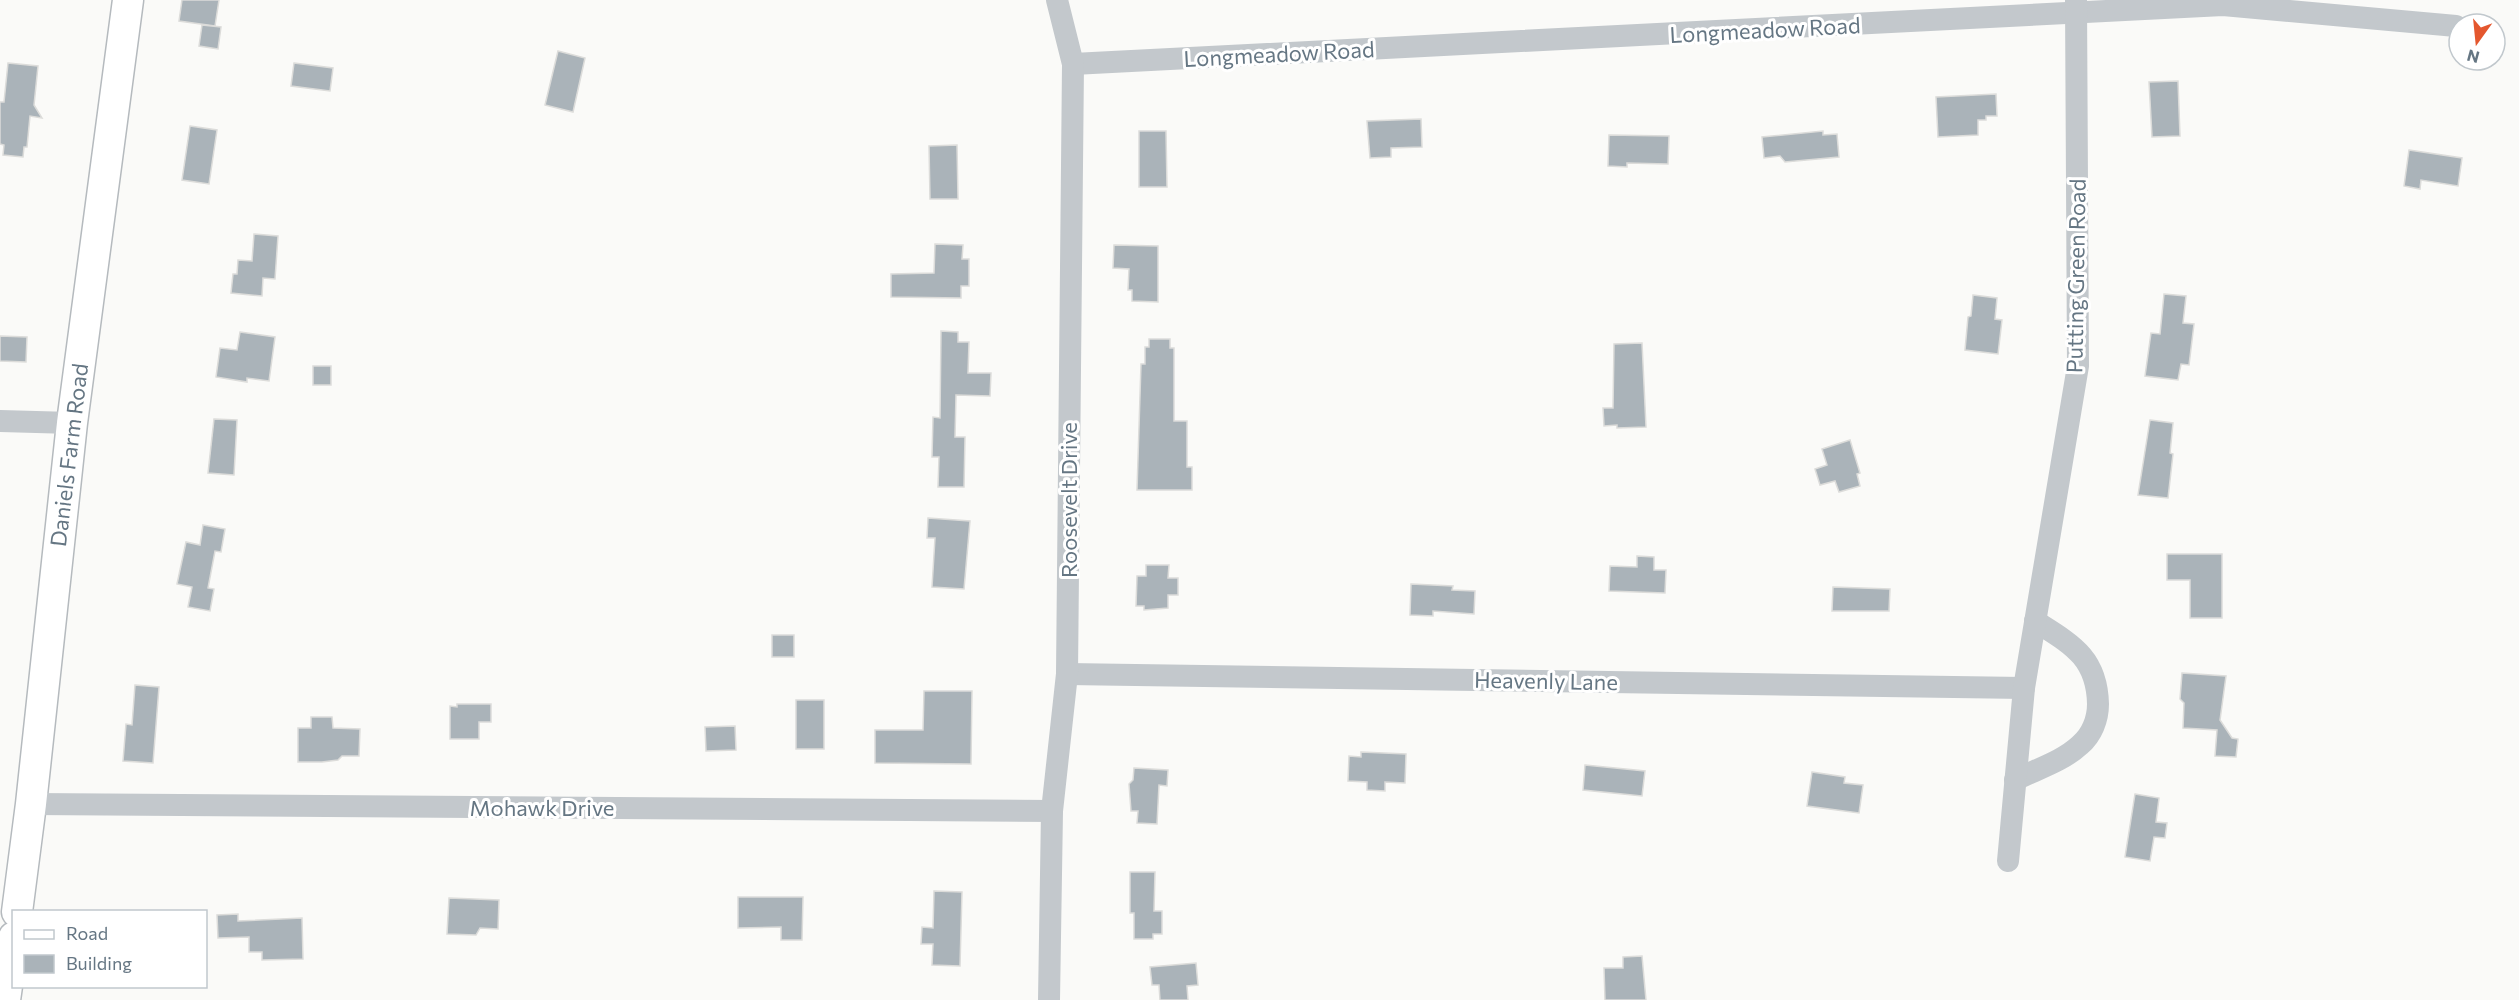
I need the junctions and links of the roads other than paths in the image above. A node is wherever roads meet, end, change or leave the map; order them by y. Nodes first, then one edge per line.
1 (128, 0) edge
2 (1057, 0) edge
3 (2076, 7) edge
4 (2447, 26) edge
5 (1073, 64) junction
6 (0, 421) edge
7 (72, 423) junction
8 (2035, 621) junction
9 (1067, 674) junction
10 (2024, 688) junction
11 (2016, 780) junction
12 (31, 804) junction
13 (1052, 812) junction
14 (2008, 861) dead end
15 (17, 910) edge
16 (12, 951) edge
17 (5, 1000) edge
18 (1048, 1000) edge

1 - 7 main road, Daniels Farm Road
2 - 5 street, Roosevelt Drive
3 - 4 street, Longmeadow Road
3 - 5 street, Longmeadow Road
3 - 8 street, Putting Green Road
5 - 9 street, Roosevelt Drive
6 - 7 street
7 - 12 main road, Daniels Farm Road
8 - 10 street, Putting Green Road
8 - 11 street
9 - 10 street, Heavenly Lane
9 - 13 street, Roosevelt Drive
10 - 11 street, Putting Green Road
11 - 14 street, Putting Green Road
12 - 13 street, Mohawk Drive
12 - 15 main road, Daniels Farm Road
13 - 18 street, Roosevelt Drive
16 - 17 main road

